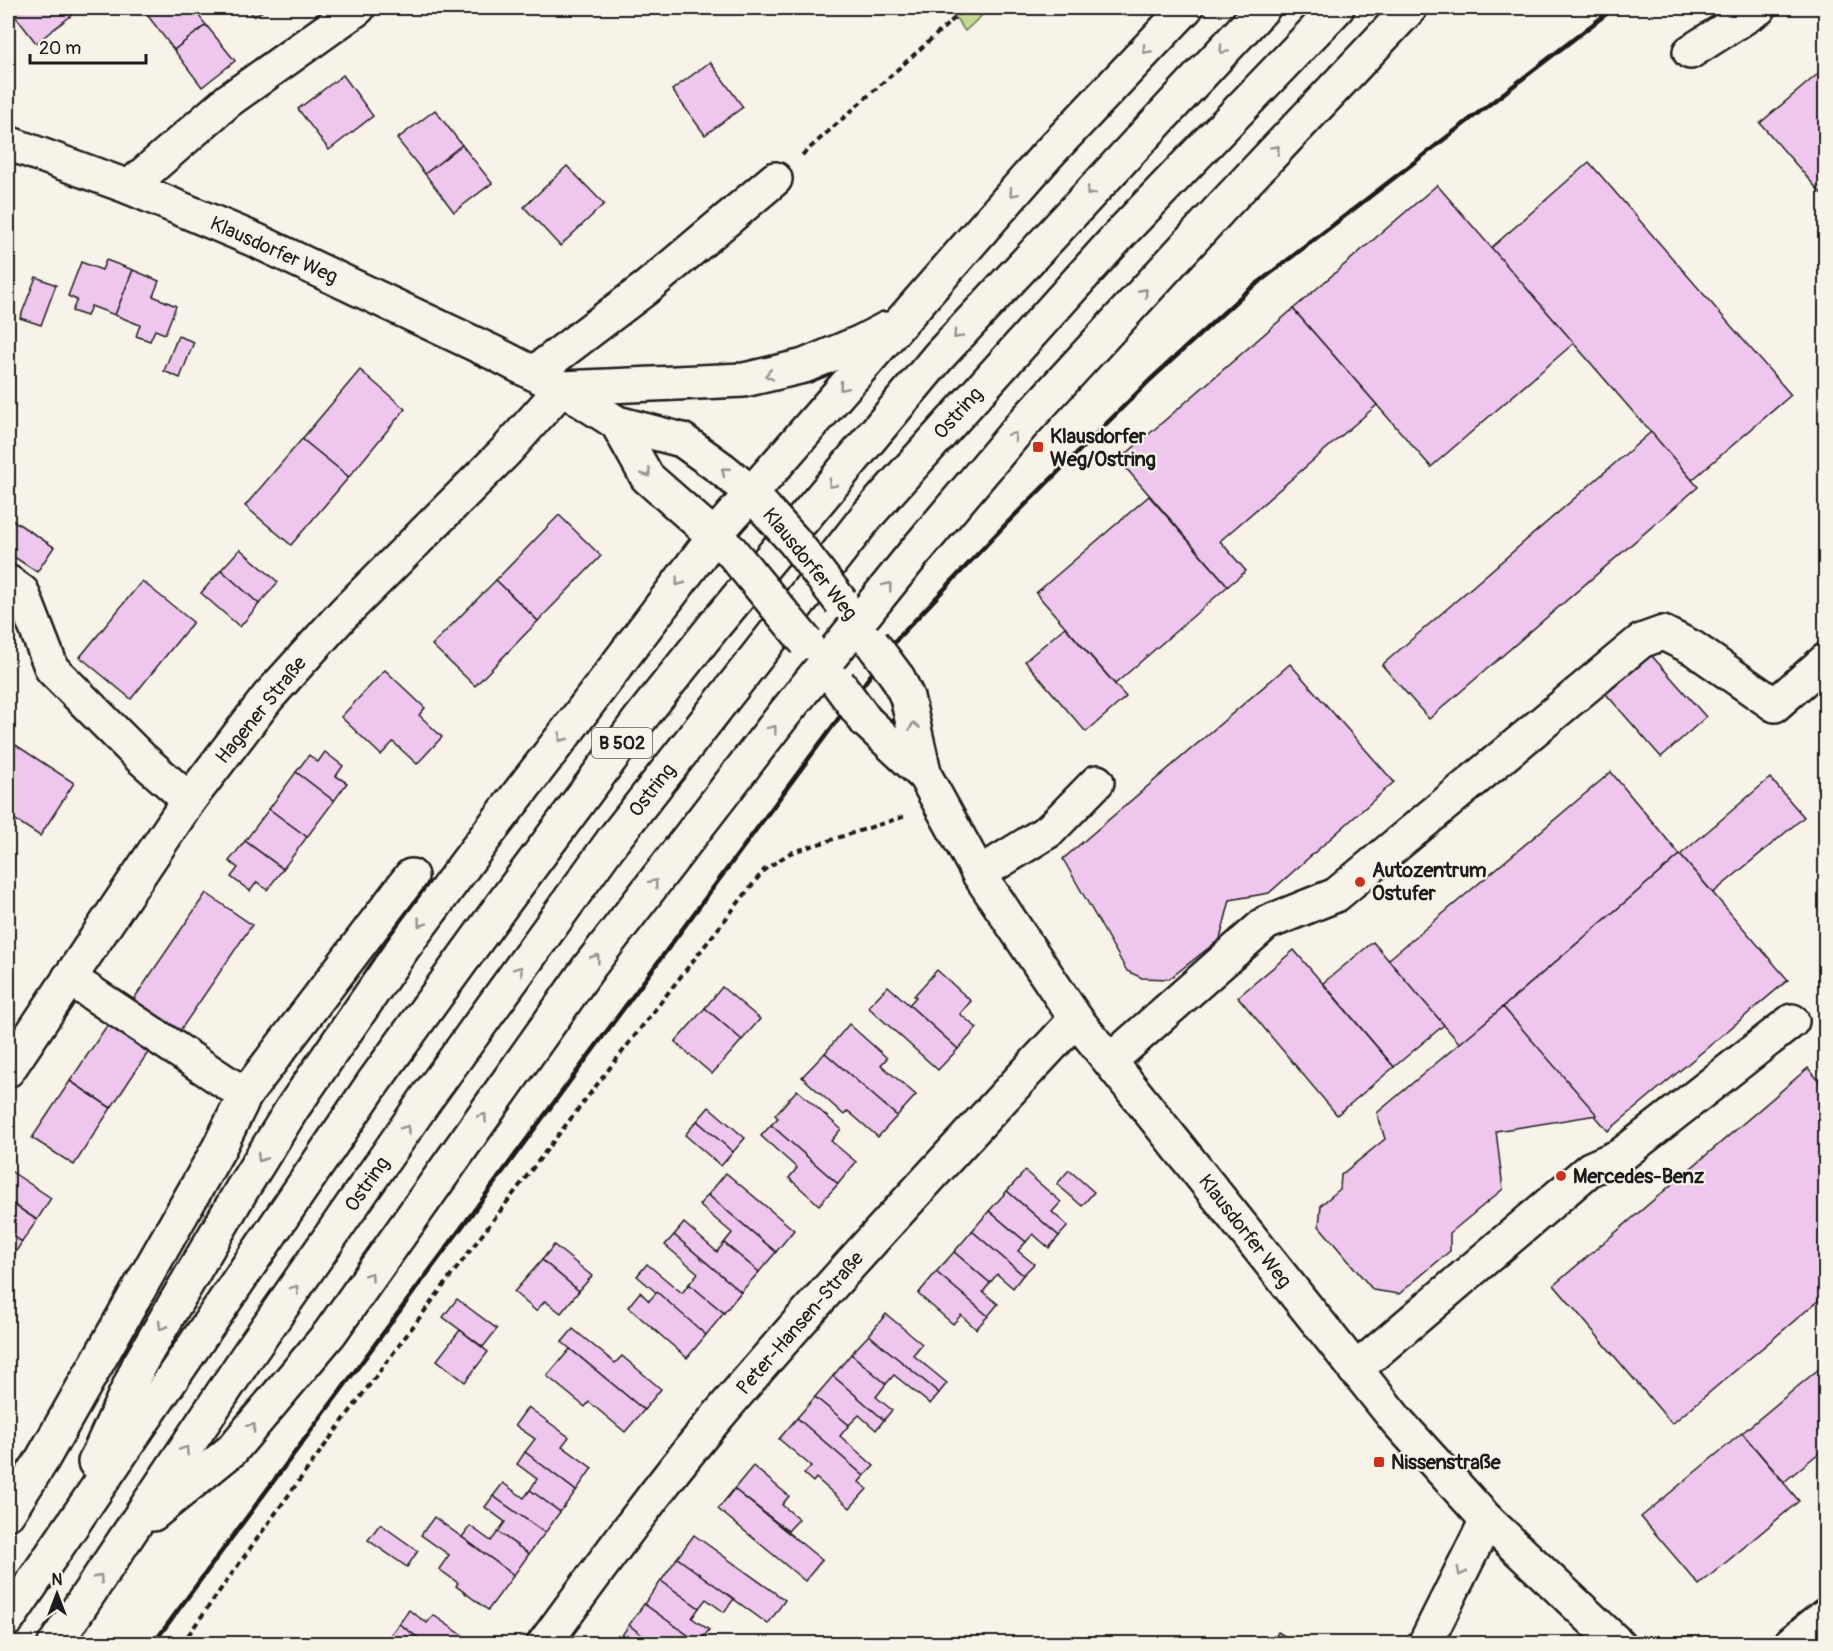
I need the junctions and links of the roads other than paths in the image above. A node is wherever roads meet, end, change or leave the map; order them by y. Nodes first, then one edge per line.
1 (358, 8) edge
2 (1186, 8) edge
3 (1263, 8) edge
4 (1337, 8) edge
5 (1410, 8) edge
6 (1759, 8) edge
7 (1690, 52) dead end
8 (8, 143) edge
9 (775, 179) road end
10 (129, 187) junction
11 (900, 322) junction
12 (534, 373) junction
13 (562, 388) junction
14 (617, 423) junction
15 (758, 501) junction
16 (723, 543) junction
17 (8, 582) edge
18 (857, 623) junction
19 (1826, 660) edge
20 (823, 663) junction
21 (925, 776) junction
22 (1097, 782) dead end
23 (189, 800) junction
24 (979, 874) junction
25 (411, 876) dead end
26 (69, 978) junction
27 (1076, 1019) junction
28 (1792, 1021) dead end
29 (1110, 1061) junction
30 (8, 1070) edge
31 (245, 1095) junction
32 (1355, 1370) junction
33 (8, 1514) edge
34 (1487, 1520) junction
35 (129, 1533) junction
36 (59, 1541) junction
37 (1826, 1615) edge
38 (8, 1619) edge
39 (55, 1644) edge
40 (544, 1644) edge
41 (1425, 1644) edge
42 (1618, 1644) edge
43 (1790, 1644) edge

1 - 10 main road
2 -> 11 main road
3 -> 36 main road, B 502
35 -> 4 main road, Ostring / B 502
18 -> 5 main road
6 - 7 main road
8 - 10 main road, Klausdorfer Weg
9 - 12 main road
10 - 12 main road, Klausdorfer Weg
11 -> 13 main road
11 -> 15 main road
12 - 13 main road, Klausdorfer Weg
13 - 14 main road, Klausdorfer Weg
13 - 23 main road, Hagener Straße
15 -> 14 main road, Klausdorfer Weg
14 -> 16 main road, Klausdorfer Weg
15 - 16 main road
15 - 18 main road, Klausdorfer Weg, bridge
16 - 20 main road, Klausdorfer Weg, bridge
16 -> 36 main road
17 - 23 main road
18 - 20 main road
21 -> 18 main road, Klausdorfer Weg, bridge
19 - 29 main road
20 - 21 main road, Klausdorfer Weg, bridge
35 -> 20 main road
21 - 24 main road, Klausdorfer Weg
22 - 24 main road
23 - 26 main road, Hagener Straße
24 - 27 main road, Klausdorfer Weg
25 - 31 main road
26 - 30 main road, Hagener Straße
26 - 31 main road
27 - 29 main road, Klausdorfer Weg
27 - 40 main road, Peter-Hansen-Straße
28 - 32 main road
29 - 32 main road, Klausdorfer Weg
31 - 33 main road
32 - 34 main road, Klausdorfer Weg
34 -> 41 main road
34 - 42 main road, Klausdorfer Weg
39 -> 35 main road, Ostring / B 502
36 - 38 main road, B 502
37 - 43 main road

